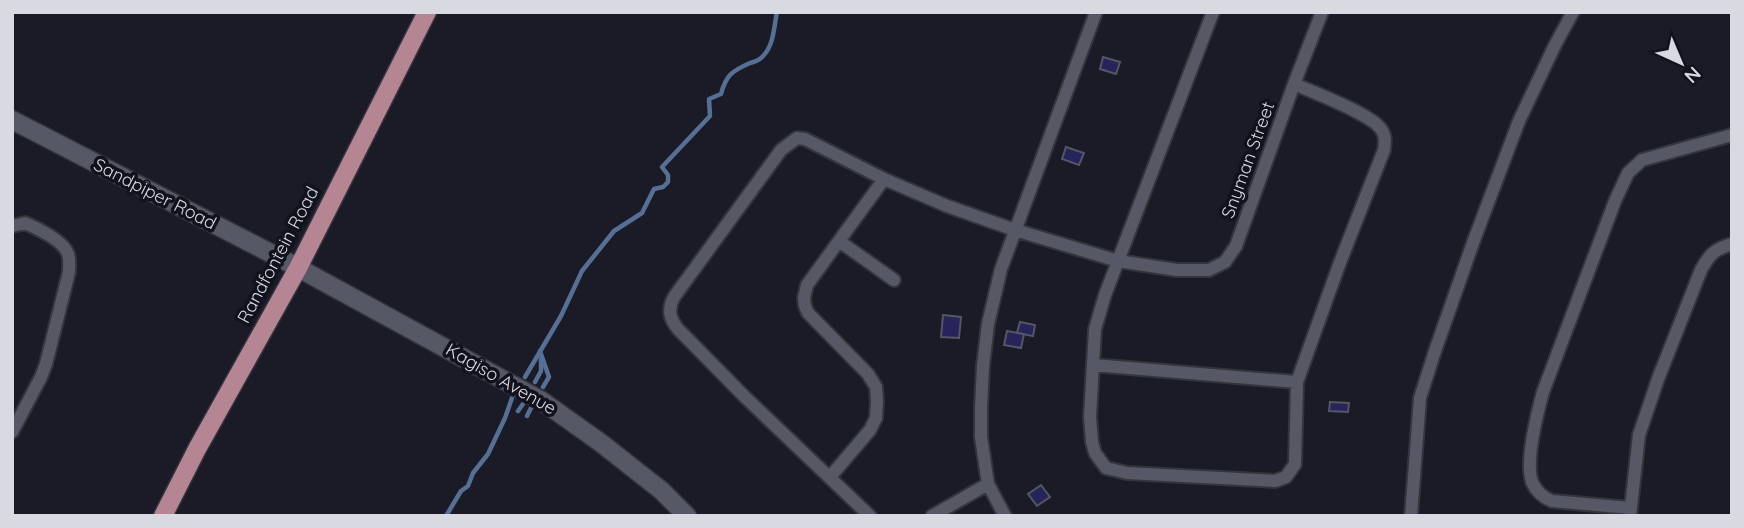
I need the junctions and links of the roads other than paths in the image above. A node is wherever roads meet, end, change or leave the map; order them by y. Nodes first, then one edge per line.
1 (427, 12) edge
2 (1096, 12) edge
3 (1213, 12) edge
4 (1322, 12) edge
5 (1573, 12) edge
6 (1294, 83) junction
7 (12, 120) edge
8 (1732, 135) edge
9 (884, 179) junction
10 (12, 226) edge
11 (1015, 230) junction
12 (839, 241) junction
13 (1732, 244) edge
14 (1118, 261) junction
15 (298, 268) junction
16 (894, 280) dead end
17 (1093, 365) junction
18 (1297, 382) junction
19 (12, 432) edge
20 (830, 477) junction
21 (988, 484) junction
22 (1630, 512) edge
23 (163, 516) edge
24 (687, 516) edge
25 (870, 516) edge
26 (932, 516) edge
27 (1005, 516) edge
28 (1411, 516) edge

1 - 15 main road, Randfontein Road
2 - 11 street
3 - 14 street
4 - 6 street, Snyman Street
5 - 28 street
6 - 14 street, Snyman Street
6 - 18 street
7 - 15 street, Sandpiper Road
8 - 22 street
9 - 11 street, Snyman Street
9 - 12 street
9 - 20 street, Snyman Street
10 - 19 street
11 - 14 street, Snyman Street
11 - 21 street
12 - 16 street
12 - 20 street
13 - 22 street
14 - 17 street
15 - 23 main road, Randfontein Road
15 - 24 street, Kagiso Avenue
17 - 18 street
17 - 18 street
20 - 25 street
21 - 26 street
21 - 27 street

